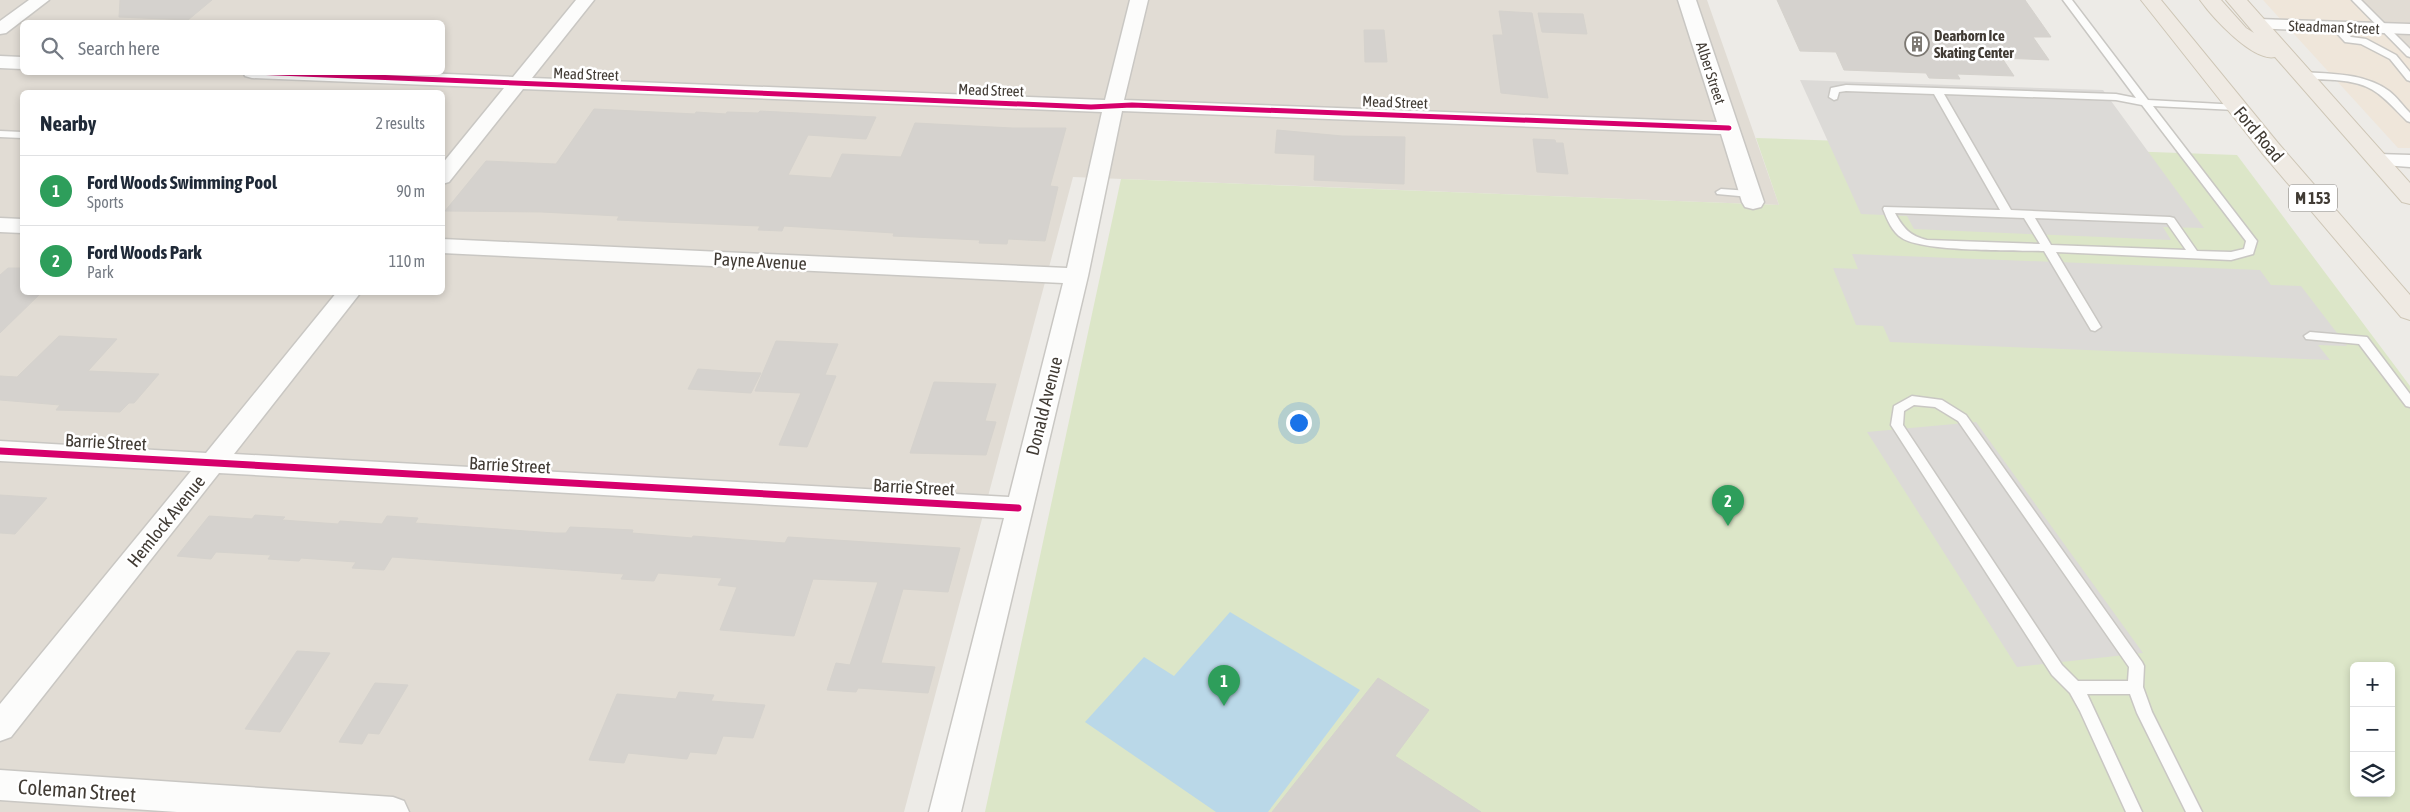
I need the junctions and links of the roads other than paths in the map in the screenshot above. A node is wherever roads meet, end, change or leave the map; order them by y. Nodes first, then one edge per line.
1 (40, 0) edge
2 (585, 0) edge
3 (1139, 0) edge
4 (1687, 0) edge
5 (2067, 0) edge
6 (2151, 0) edge
7 (2210, 0) edge
8 (2236, 0) edge
9 (2356, 0) edge
10 (2257, 24) junction
11 (0, 29) edge
12 (2385, 29) junction
13 (2410, 29) edge
14 (2342, 33) junction
15 (2360, 47) dead end
16 (2410, 54) edge
17 (2377, 56) dead end
18 (0, 62) edge
19 (20, 63) edge
20 (2298, 70) junction
21 (2407, 74) edge
22 (325, 75) edge
23 (518, 83) junction
24 (1936, 91) junction
25 (1834, 97) dead end
26 (2145, 103) junction
27 (1113, 106) junction
28 (2241, 112) junction
29 (2410, 119) edge
30 (1729, 128) junction
31 (0, 134) edge
32 (20, 135) edge
33 (2377, 160) junction
34 (2410, 161) edge
35 (445, 174) edge
36 (1721, 192) dead end
37 (2410, 197) edge
38 (1752, 198) joint
39 (2008, 214) junction
40 (2028, 215) junction
41 (0, 225) edge
42 (20, 226) edge
43 (445, 246) edge
44 (2048, 248) junction
45 (2194, 254) junction
46 (1077, 276) junction
47 (2410, 280) edge
48 (348, 295) edge
49 (2410, 311) edge
50 (2095, 327) dead end
51 (2310, 336) dead end
52 (2410, 403) edge
53 (0, 451) edge
54 (213, 463) junction
55 (1018, 508) junction
56 (2135, 687) junction
57 (2075, 688) junction
58 (0, 727) edge
59 (0, 785) edge
60 (393, 812) edge
61 (945, 812) edge
62 (2134, 812) edge
63 (2194, 812) edge

1 - 11 street
2 - 23 street
3 - 27 street, Donald Avenue
4 - 30 street, Alber Street
5 - 26 lane
6 - 28 main road, Ford Road / M 153
7 - 20 main road
8 - 10 main road
9 - 12 lane
10 - 14 street, Steadman Street
10 - 20 main road
12 - 13 street, Steadman Street
12 - 14 street, Steadman Street
12 - 16 lane
14 - 15 lane
14 - 21 lane
17 - 21 lane
18 - 19 street
20 - 29 lane
20 - 33 main road
22 - 23 street, Mead Street
23 - 27 street, Mead Street
23 - 35 street
24 - 25 lane
24 - 26 lane
24 - 39 lane
26 - 28 lane
26 - 45 lane
27 - 30 street, Mead Street
27 - 46 street, Donald Avenue
28 - 47 main road
28 - 49 main road, Ford Road / M 153
30 - 38 street, Alber Street
31 - 32 lane
33 - 34 street
33 - 37 main road
36 - 38 lane
39 - 40 lane
39 - 44 lane
40 - 44 lane
40 - 45 lane
41 - 42 street
43 - 46 street, Payne Avenue
44 - 45 lane
44 - 50 lane
46 - 55 street, Donald Avenue
48 - 54 street, Hemlock Avenue
51 - 52 lane
53 - 54 street, Barrie Street
54 - 55 street, Barrie Street
54 - 58 street, Hemlock Avenue
55 - 61 street, Donald Avenue
56 - 57 lane
56 - 57 lane
56 - 63 lane
57 - 62 lane
59 - 60 street, Coleman Street

